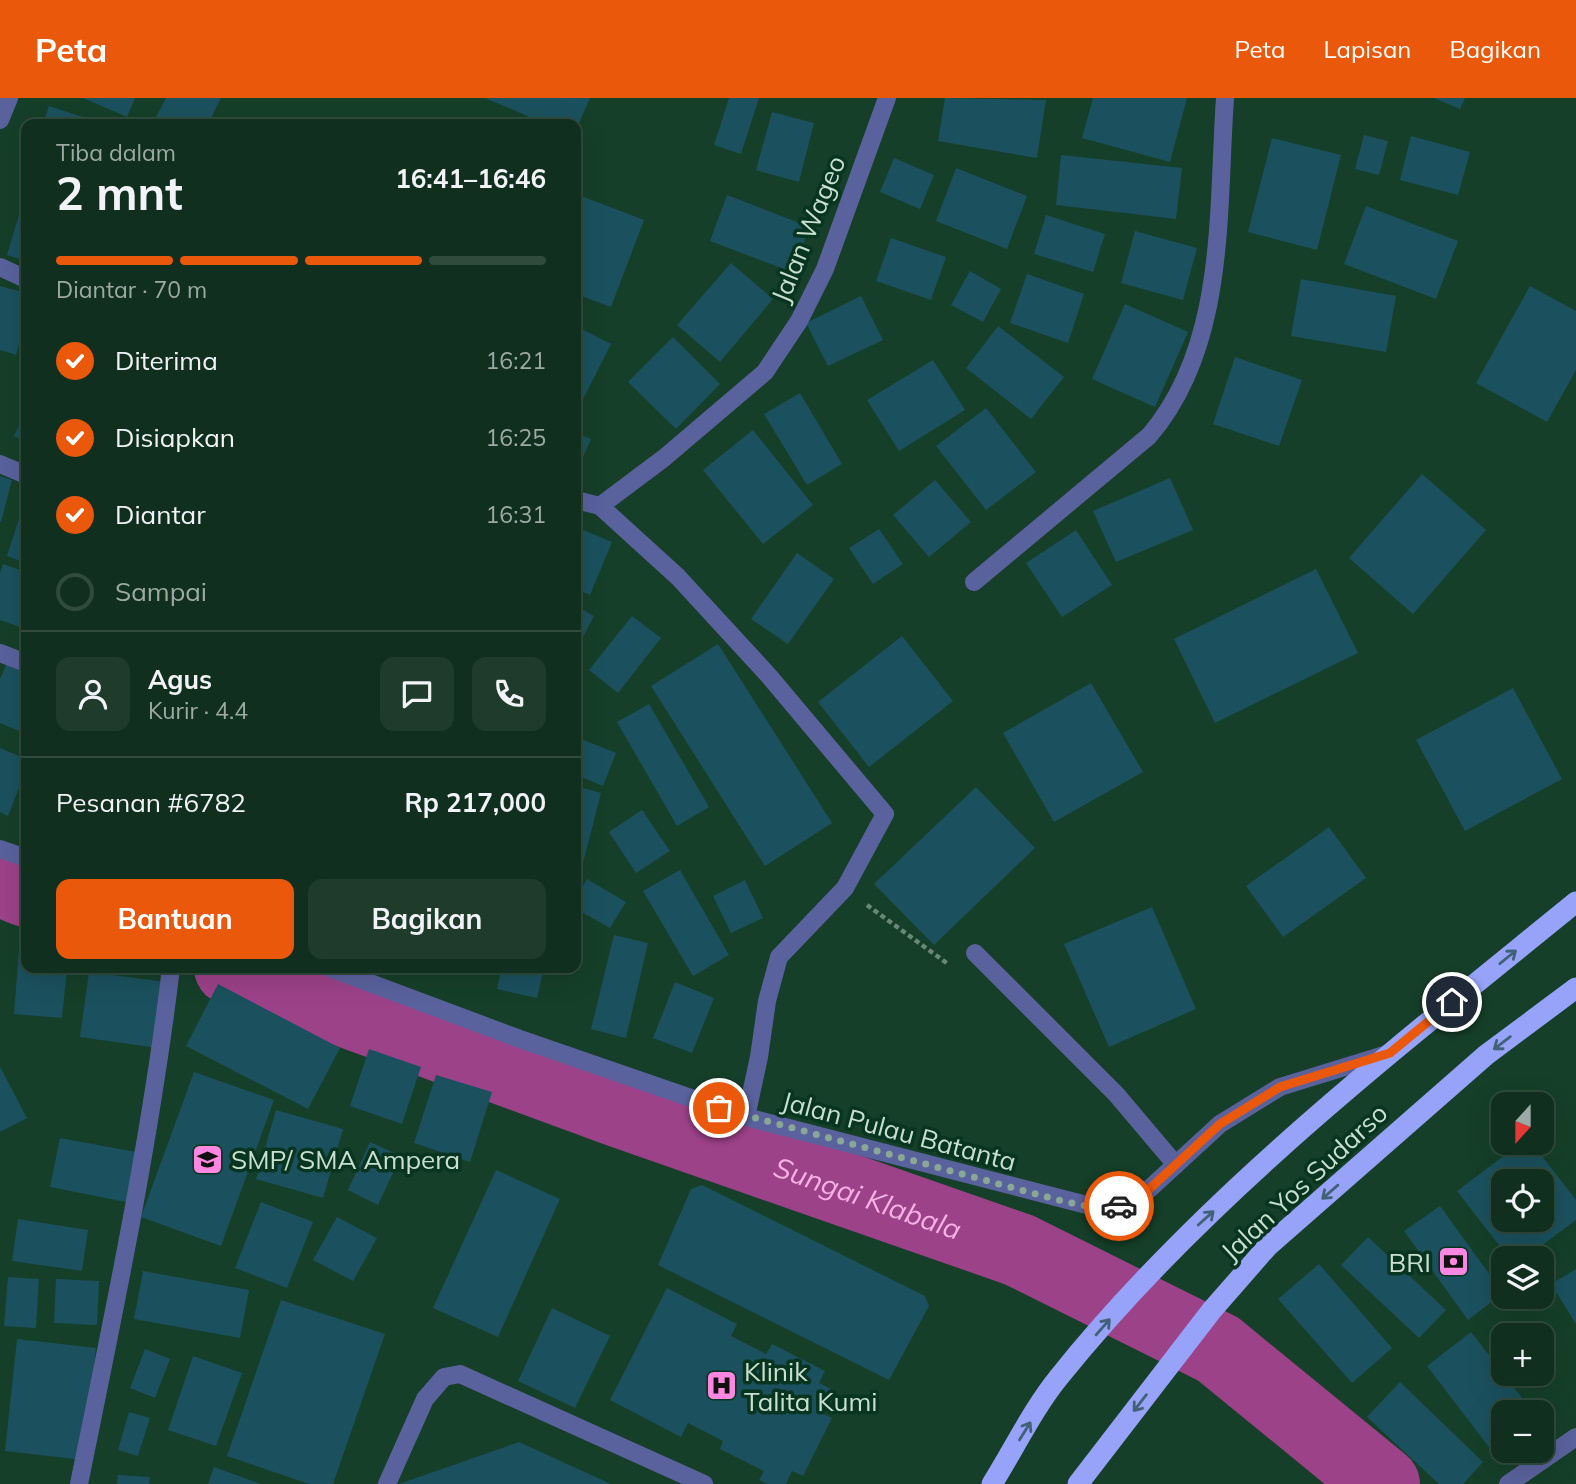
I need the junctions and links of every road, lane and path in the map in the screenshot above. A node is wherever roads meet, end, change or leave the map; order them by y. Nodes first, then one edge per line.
1 (9, 98) edge
2 (887, 98) edge
3 (1225, 98) edge
4 (0, 120) edge
5 (0, 267) edge
6 (21, 277) edge
7 (0, 464) edge
8 (21, 473) edge
9 (581, 501) edge
10 (600, 506) junction
11 (974, 582) dead end
12 (0, 653) edge
13 (21, 661) edge
14 (0, 849) edge
15 (21, 856) edge
16 (845, 888) junction
17 (1576, 902) edge
18 (975, 953) joint
19 (170, 973) edge
20 (344, 973) edge
21 (1576, 988) edge
22 (1390, 1053) junction
23 (746, 1118) junction
24 (1176, 1165) junction
25 (1576, 1437) edge
26 (79, 1484) edge
27 (387, 1484) edge
28 (704, 1484) edge
29 (992, 1484) edge
30 (1078, 1484) edge
31 (1508, 1484) edge

1 - 4 street
2 - 10 street, Jalan Wageo
3 - 11 street
5 - 6 street
7 - 8 street
9 - 10 street
10 - 16 street
12 - 13 street
14 - 15 street
16 - 18 path
16 - 23 street
22 -> 17 highway, Jalan Yos Sudarso
18 - 24 street
19 - 26 street
20 - 23 street, Jalan Pulau Batanta
21 -> 30 highway, Jalan Yos Sudarso
22 - 24 street, Jalan Pulau Batanta
29 -> 22 highway, Jalan Yos Sudarso
23 - 24 street, Jalan Pulau Batanta
25 - 31 street
27 - 28 street

